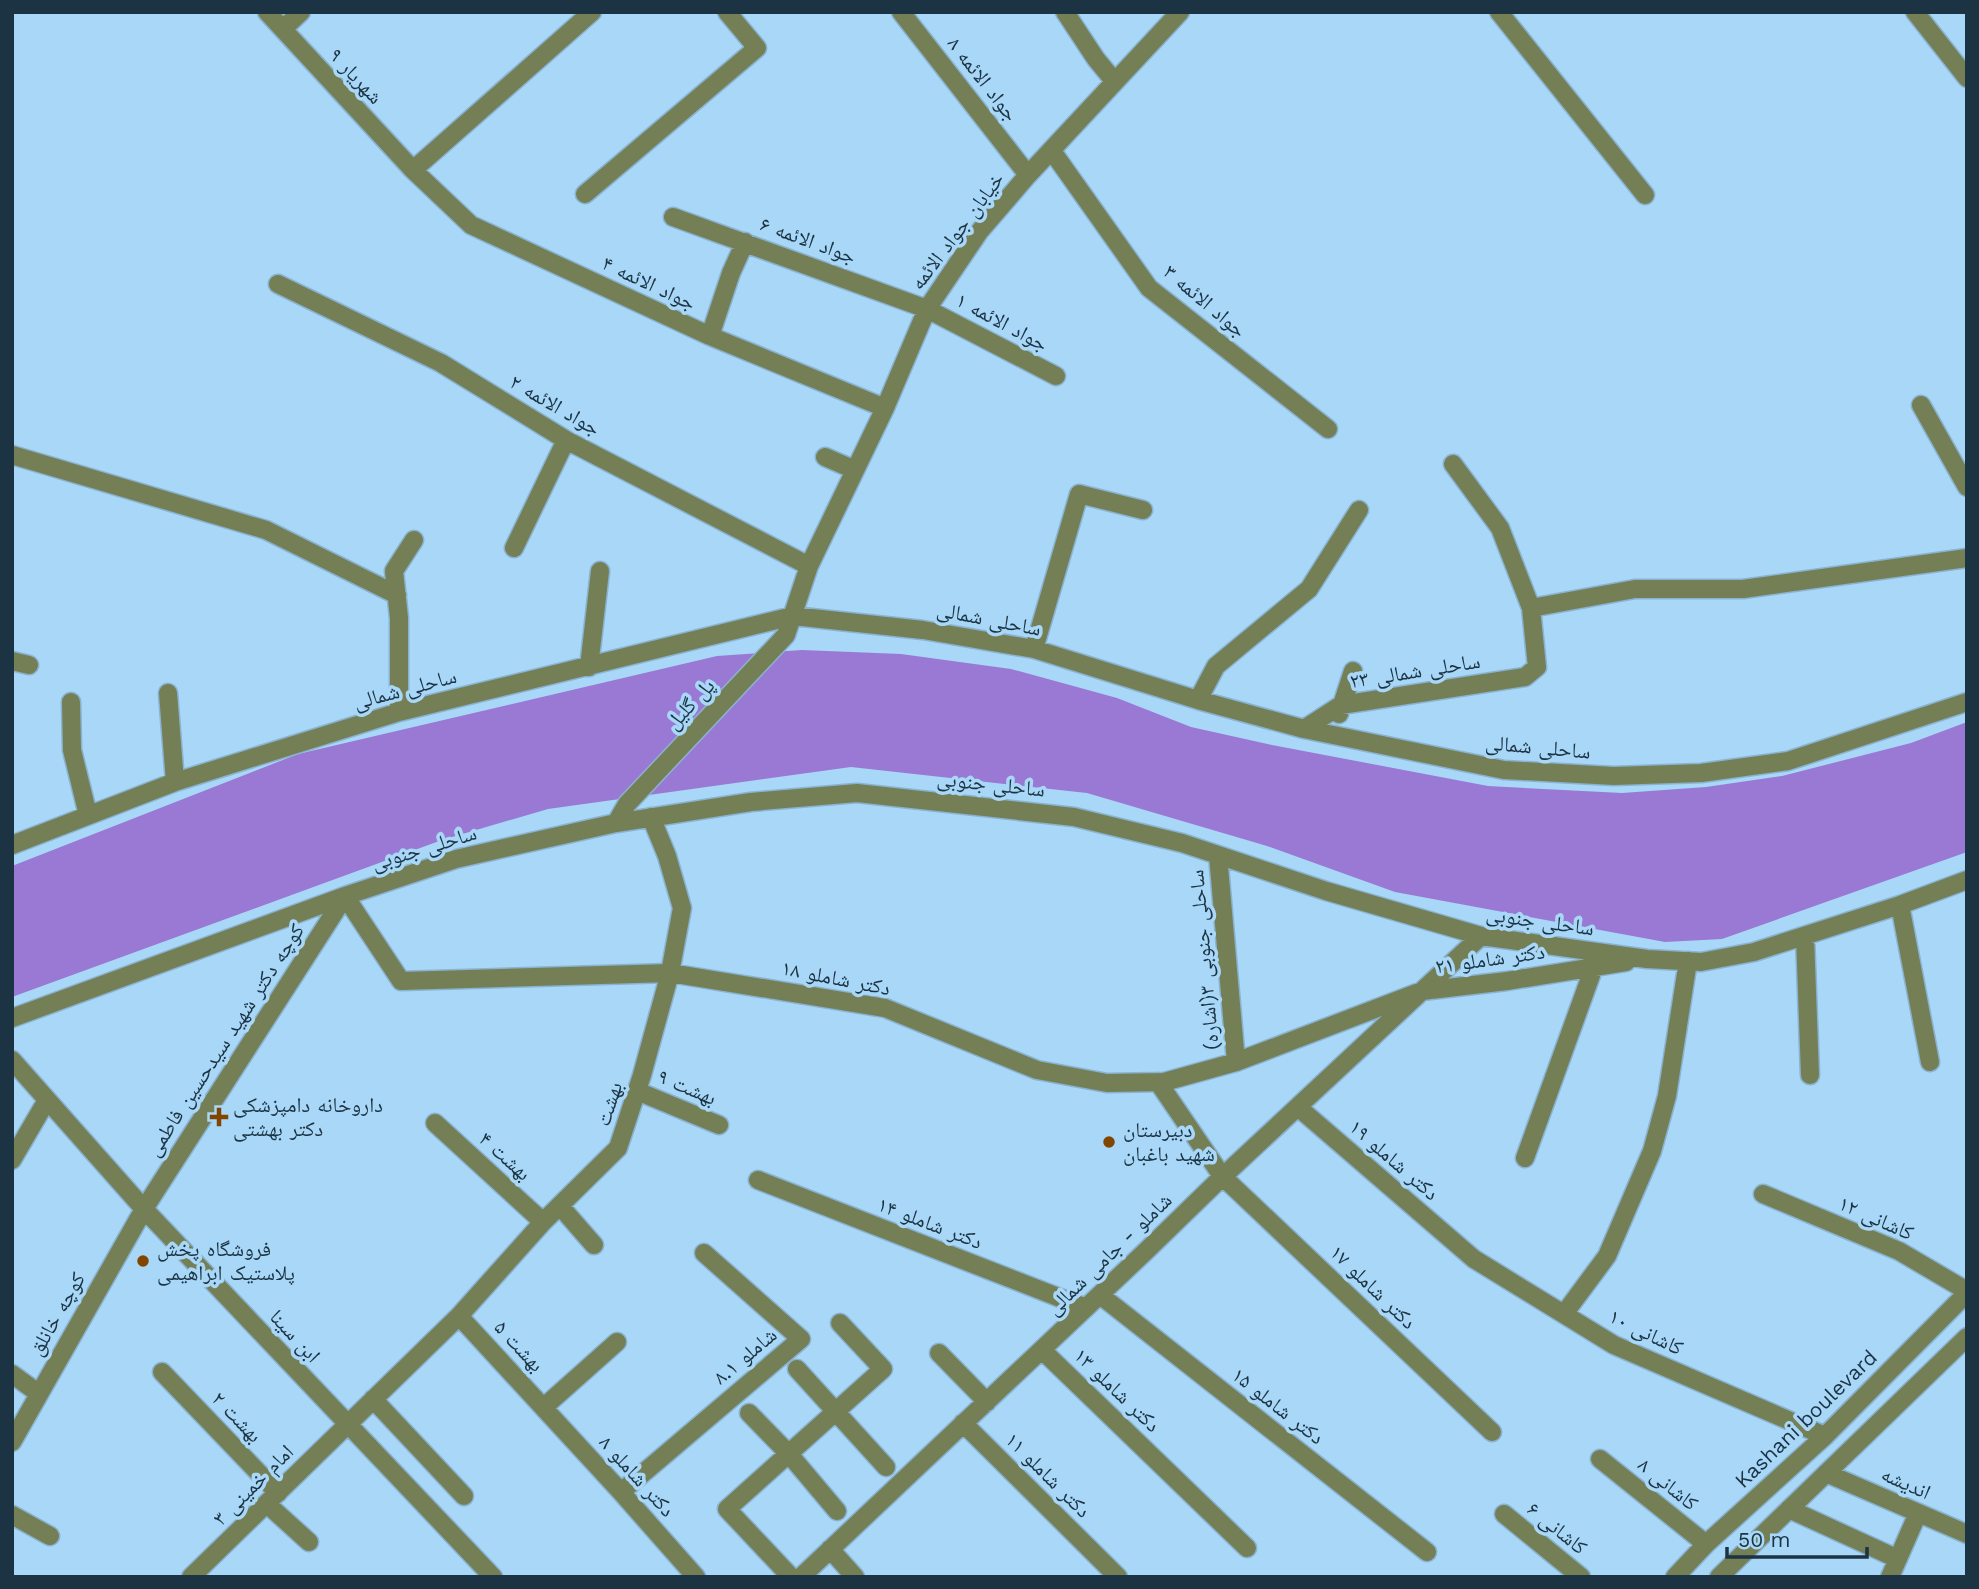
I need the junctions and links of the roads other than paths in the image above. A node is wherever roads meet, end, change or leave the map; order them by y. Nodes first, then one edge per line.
1 (267, 12) edge
2 (301, 12) edge
3 (592, 12) edge
4 (727, 12) edge
5 (901, 12) edge
6 (1065, 12) edge
7 (1180, 12) edge
8 (1499, 12) edge
9 (1915, 12) edge
10 (283, 29) junction
11 (1967, 78) edge
12 (1115, 82) junction
13 (1052, 151) junction
14 (413, 170) junction
15 (1028, 174) junction
16 (585, 194) dead end
17 (1645, 195) dead end
18 (673, 217) dead end
19 (745, 242) junction
20 (278, 284) dead end
21 (927, 309) junction
22 (710, 336) junction
23 (1056, 376) dead end
24 (1921, 405) dead end
25 (885, 408) junction
26 (1328, 429) dead end
27 (566, 440) junction
28 (12, 455) edge
29 (825, 457) dead end
30 (1453, 464) dead end
31 (855, 470) junction
32 (1967, 487) edge
33 (1143, 510) dead end
34 (1359, 510) dead end
35 (414, 540) dead end
36 (514, 548) dead end
37 (1967, 558) edge
38 (809, 566) junction
39 (600, 572) dead end
40 (397, 595) junction
41 (1531, 608) junction
42 (793, 616) junction
43 (786, 635) joint
44 (1034, 649) junction
45 (589, 667) junction
46 (1353, 671) dead end
47 (168, 693) dead end
48 (1198, 700) junction
49 (71, 702) dead end
50 (1967, 702) edge
51 (1342, 705) junction
52 (399, 712) junction
53 (1304, 729) junction
54 (1332, 735) junction
55 (175, 782) junction
56 (88, 815) junction
57 (652, 817) junction
58 (616, 823) junction
59 (12, 845) edge
60 (1218, 855) junction
61 (1964, 883) edge
62 (345, 896) junction
63 (1900, 905) junction
64 (1481, 936) junction
65 (1805, 936) junction
66 (1647, 959) junction
67 (1688, 961) junction
68 (1594, 967) junction
69 (670, 973) junction
70 (1422, 991) junction
71 (12, 1018) edge
72 (12, 1060) edge
73 (1236, 1062) junction
74 (1930, 1062) dead end
75 (1810, 1075) dead end
76 (1158, 1082) junction
77 (637, 1090) junction
78 (47, 1100) junction
79 (1299, 1108) junction
80 (435, 1123) dead end
81 (719, 1125) dead end
82 (1525, 1158) dead end
83 (12, 1160) edge
84 (1223, 1176) junction
85 (758, 1180) dead end
86 (1763, 1194) dead end
87 (560, 1206) junction
88 (144, 1209) junction
89 (543, 1222) junction
90 (594, 1245) dead end
91 (1459, 1247) joint
92 (704, 1253) dead end
93 (1967, 1292) edge
94 (1100, 1295) junction
95 (1086, 1308) junction
96 (1564, 1314) junction
97 (459, 1316) junction
98 (840, 1323) dead end
99 (1967, 1337) edge
100 (617, 1342) dead end
101 (1042, 1350) junction
102 (939, 1353) dead end
103 (797, 1369) dead end
104 (162, 1372) dead end
105 (12, 1374) edge
106 (38, 1393) junction
107 (373, 1399) junction
108 (986, 1402) junction
109 (544, 1407) junction
110 (837, 1410) junction
111 (749, 1413) dead end
112 (964, 1423) junction
113 (346, 1424) junction
114 (1492, 1432) dead end
115 (1825, 1436) junction
116 (12, 1442) edge
117 (789, 1454) junction
118 (1600, 1459) dead end
119 (886, 1466) dead end
120 (1826, 1473) junction
121 (621, 1492) junction
122 (464, 1496) dead end
123 (273, 1498) junction
124 (1789, 1509) junction
125 (837, 1511) dead end
126 (1918, 1513) junction
127 (1504, 1514) dead end
128 (12, 1515) edge
129 (1967, 1534) edge
130 (50, 1536) dead end
131 (309, 1542) dead end
132 (1706, 1544) junction
133 (1247, 1548) dead end
134 (830, 1549) junction
135 (1427, 1552) dead end
136 (1898, 1559) junction
137 (191, 1577) edge
138 (493, 1577) edge
139 (696, 1577) edge
140 (791, 1577) edge
141 (801, 1577) edge
142 (855, 1577) edge
143 (1118, 1577) edge
144 (1581, 1577) edge
145 (1675, 1577) edge
146 (1719, 1577) edge
147 (1890, 1577) edge

1 - 10 street, شهریار ۹
2 - 10 street
3 - 14 street
4 - 16 street
5 - 15 street, جواد الائمه ۸
6 - 12 street
7 - 12 street, خیابان جواد الائمه
8 - 17 street
9 - 11 street
10 - 14 street, شهریار ۹
12 - 13 street, خیابان جواد الائمه
13 - 15 street, خیابان جواد الائمه
13 - 26 street, جواد الائمه ۳
14 - 22 street, جواد الائمه ۴
15 - 21 street, خیابان جواد الائمه
18 - 19 street, جواد الائمه ۶
19 - 21 street, جواد الائمه ۶
19 - 22 street
20 - 27 street, جواد الائمه ۲
21 - 23 street, جواد الائمه ۱
21 - 25 street, خیابان جواد الائمه
22 - 25 street, جواد الائمه ۴
24 - 32 street
25 - 31 street, خیابان جواد الائمه
27 - 36 street
27 - 38 street, جواد الائمه ۲
28 - 40 street
29 - 31 street
30 - 41 street
31 - 38 street, خیابان جواد الائمه
33 - 44 street
34 - 48 street
35 - 40 street
37 - 41 street
38 - 42 street, خیابان جواد الائمه
39 - 45 street
40 - 52 street
41 - 51 street, ساحلی شمالی ۲۳
42 - 43 street, خیابان جواد الائمه
42 - 44 street, ساحلی شمالی
42 - 45 street, ساحلی شمالی
43 - 58 street, پل گلیل
44 - 48 street, ساحلی شمالی
45 - 52 street, ساحلی شمالی
46 - 51 street
47 - 55 street
48 - 53 street, ساحلی شمالی
49 - 56 street
50 - 54 street, ساحلی شمالی
51 - 53 street, ساحلی شمالی ۲۳
51 - 54 street
52 - 55 street, ساحلی شمالی
53 - 54 street, ساحلی شمالی
55 - 56 street, ساحلی شمالی
56 - 59 street, ساحلی شمالی
57 - 58 street, ساحلی جنوبی
57 - 60 street, ساحلی جنوبی
57 - 69 street, بهشت
58 - 62 street, ساحلی جنوبی
60 - 64 street, ساحلی جنوبی
60 - 73 street, ساحلی جنوبی ۳(اشاره)
61 - 63 street, ساحلی جنوبی
62 - 69 street, دکتر شاملو ۱۸
62 - 71 street, ساحلی جنوبی
62 - 88 street, کوچه دکتر شهید سیدحسین فاطمی
63 - 65 street, ساحلی جنوبی
63 - 74 street
64 - 66 street, ساحلی جنوبی
64 - 70 street, شاملو - جامی شمالی
65 - 67 street, ساحلی جنوبی
65 - 75 street
66 - 67 street, ساحلی جنوبی
66 - 68 street, دکتر شاملو ۲۱
67 - 96 street
68 - 70 street, دکتر شاملو ۲۱
68 - 82 street
69 - 76 street, دکتر شاملو ۱۸
69 - 77 street, بهشت
70 - 73 street, دکتر شاملو ۱۸
70 - 79 street, شاملو - جامی شمالی
72 - 78 street, ابن سینا
73 - 76 street, دکتر شاملو ۱۸
76 - 84 street, دکتر شاملو ۱۷
77 - 81 street, بهشت ۹
77 - 87 street, بهشت
78 - 83 street
78 - 88 street, ابن سینا
79 - 84 street, شاملو - جامی شمالی
79 - 91 street, دکتر شاملو ۱۹
80 - 89 street, بهشت ۴
84 - 94 street, شاملو - جامی شمالی
84 - 114 street, دکتر شاملو ۱۷
85 - 95 street, دکتر شاملو ۱۴
86 - 93 street, کاشانی ۱۲
87 - 89 street, بهشت
87 - 90 street
88 - 106 street, کوچه خانلق
88 - 113 street, ابن سینا
89 - 97 street, بهشت
91 - 96 street, کاشانی ۱۰
92 - 121 street, شاملو ۸.۱
93 - 115 street, Kashani boulevard
94 - 95 street, شاملو - جامی شمالی
94 - 135 street, دکتر شاملو ۱۵
95 - 101 street, شاملو - جامی شمالی
96 - 115 street, کاشانی ۱۰
97 - 107 street
97 - 109 street, بهشت ۵
98 - 110 street
99 - 120 street
100 - 109 street
101 - 108 street, شاملو - جامی شمالی
101 - 133 street, دکتر شاملو ۱۳
102 - 108 street
103 - 110 street
104 - 123 street, بهشت ۲
105 - 106 street
106 - 116 street, کوچه خانلق
107 - 113 street
107 - 122 street
108 - 112 street, شاملو - جامی شمالی
109 - 121 street, دکتر شاملو ۸
110 - 117 street
110 - 119 street
111 - 117 street
112 - 134 street, شاملو - جامی شمالی
112 - 143 street, دکتر شاملو ۱۱
113 - 123 street, امام خمینی ۳
113 - 138 street, ابن سینا
115 - 132 street, Kashani boulevard
117 - 125 street
117 - 140 street
118 - 132 street, کاشانی ۸
120 - 124 street
120 - 126 street, اندیشه
121 - 139 street, دکتر شاملو ۸
123 - 131 street, بهشت ۲
123 - 137 street, امام خمینی ۳
124 - 136 street
124 - 146 street
126 - 129 street, اندیشه
126 - 136 street
127 - 144 street, کاشانی ۶
128 - 130 street
132 - 145 street, Kashani boulevard
134 - 141 street, شاملو - جامی شمالی
134 - 142 street
136 - 147 street

